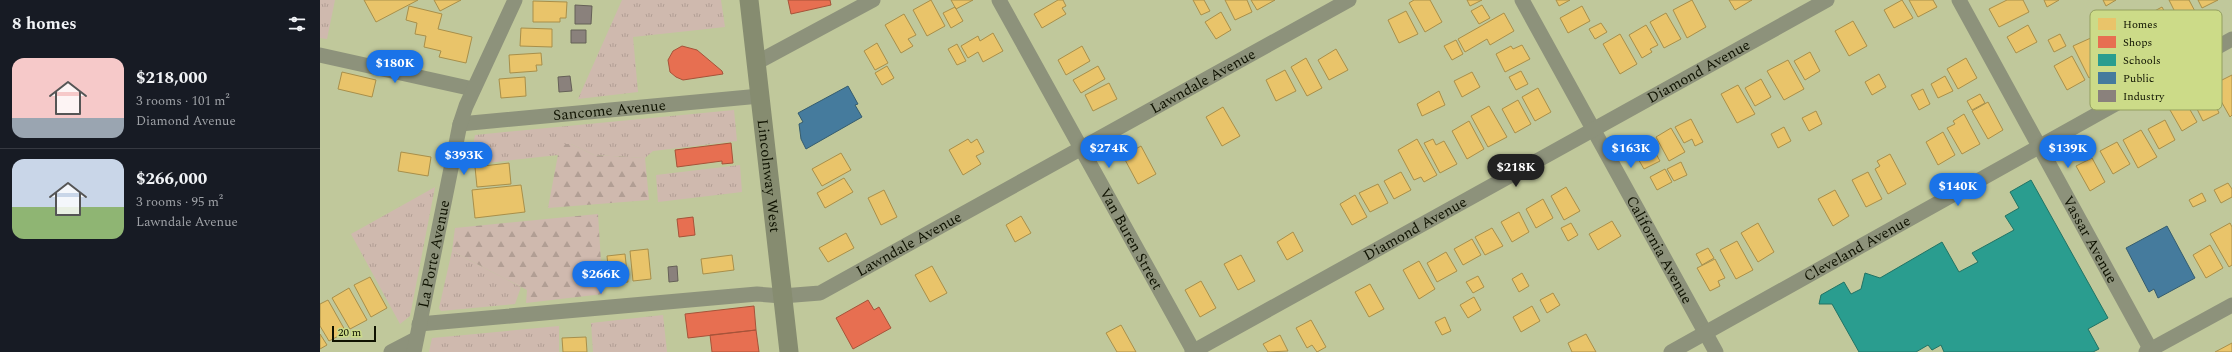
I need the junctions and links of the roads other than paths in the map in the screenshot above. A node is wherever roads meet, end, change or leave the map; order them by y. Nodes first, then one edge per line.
1 (515, 0) edge
2 (749, 0) edge
3 (873, 0) edge
4 (999, 0) edge
5 (1349, 0) edge
6 (1522, 0) edge
7 (1827, 0) edge
8 (1959, 0) edge
9 (2232, 39) edge
10 (2222, 45) edge
11 (320, 55) edge
12 (756, 63) junction
13 (473, 89) junction
14 (760, 96) junction
15 (2105, 110) edge
16 (460, 124) junction
17 (1594, 129) junction
18 (2040, 146) junction
19 (1082, 148) junction
20 (782, 296) junction
21 (2232, 305) edge
22 (1706, 333) junction
23 (416, 338) edge
24 (2150, 351) edge
25 (391, 352) edge
26 (789, 352) edge
27 (1193, 352) edge
28 (1671, 352) edge
29 (1716, 352) edge

1 - 13 street, La Porte Avenue
2 - 12 main road, Lincolnway West
3 - 12 street
4 - 19 street, Van Buren Street
5 - 19 street, Lawndale Avenue
6 - 17 street, California Avenue
7 - 17 street, Diamond Avenue
8 - 18 street, Vassar Avenue
9 - 10 street, Cleveland Avenue
11 - 13 street
12 - 14 main road, Lincolnway West
13 - 16 street, La Porte Avenue
14 - 16 street, Sancome Avenue
14 - 20 main road, Lincolnway West
15 - 18 street, Cleveland Avenue
16 - 23 street, La Porte Avenue
17 - 22 street, California Avenue
17 - 27 street, Diamond Avenue
18 - 22 street, Cleveland Avenue
18 - 24 street, Vassar Avenue
19 - 20 street, Lawndale Avenue
19 - 27 street, Van Buren Street
20 - 23 street, Lawndale Avenue
20 - 26 main road, Lincolnway West
21 - 24 street
22 - 28 street, Cleveland Avenue
22 - 29 street, California Avenue
23 - 25 street

